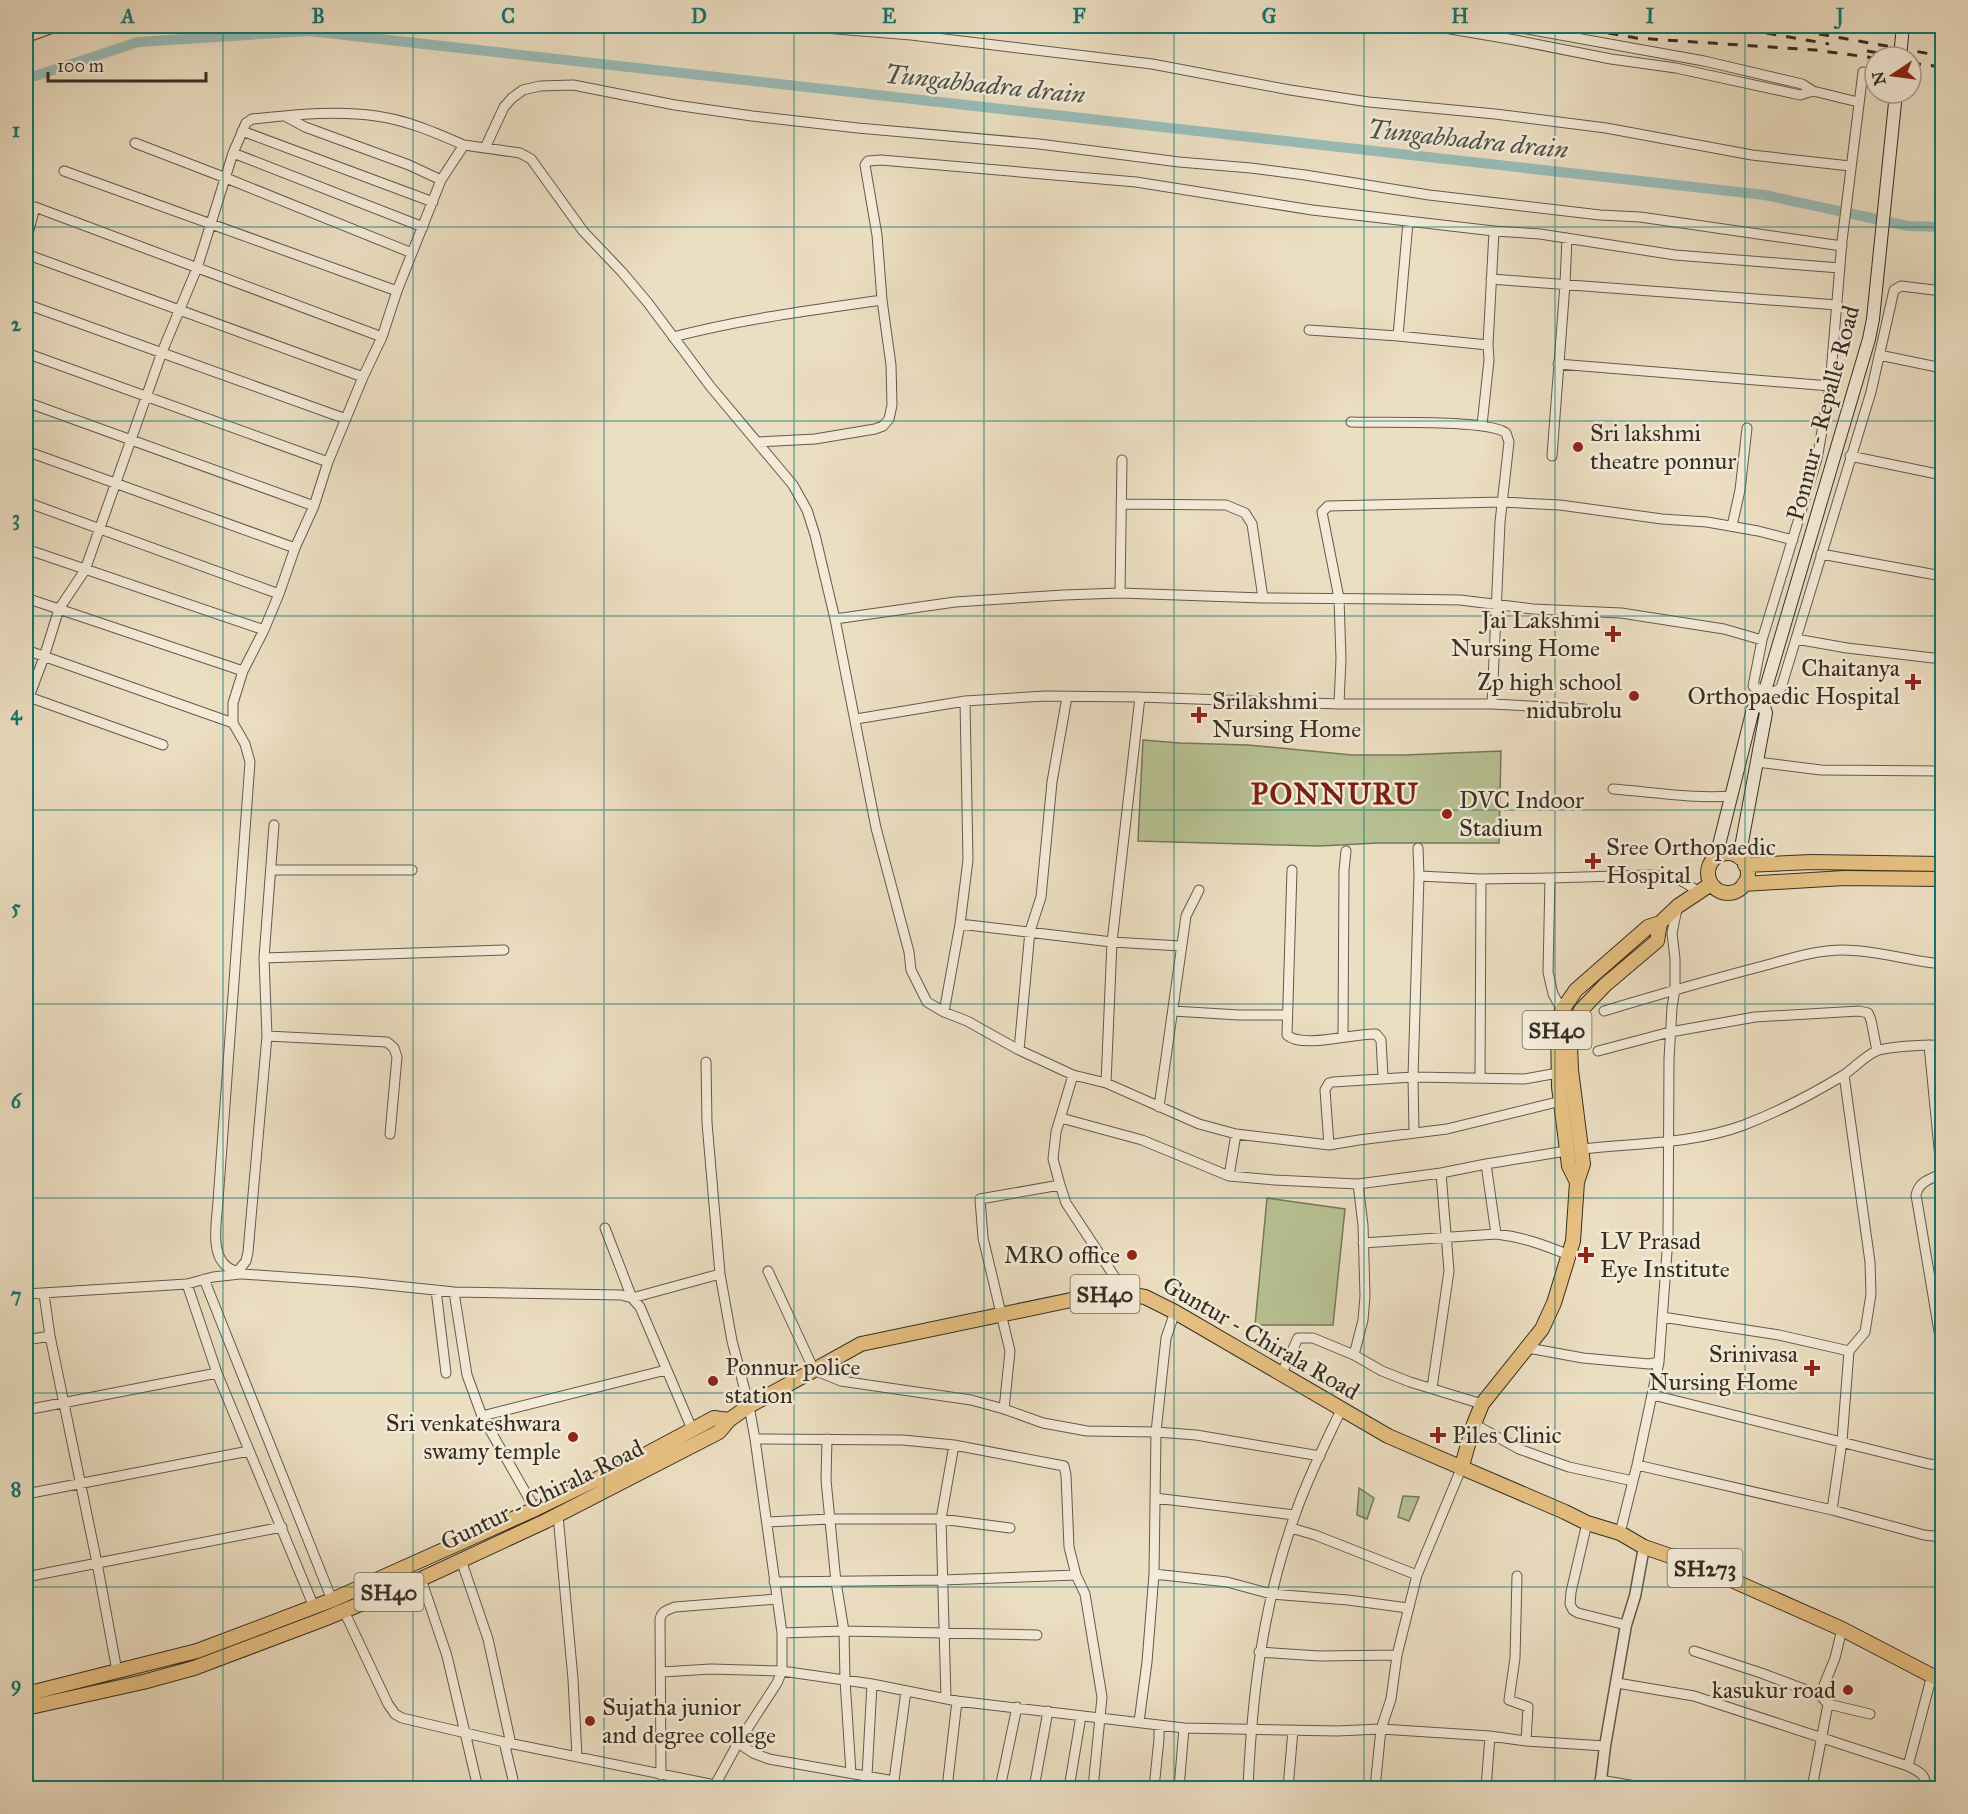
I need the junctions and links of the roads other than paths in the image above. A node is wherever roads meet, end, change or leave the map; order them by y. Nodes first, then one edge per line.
1 (56, 26) edge
2 (800, 26) edge
3 (1433, 26) edge
4 (1510, 26) edge
5 (1903, 26) edge
6 (1531, 29) junction
7 (26, 37) edge
8 (1527, 42) junction
9 (1901, 45) edge
10 (1623, 46) junction
11 (1620, 61) junction
12 (1715, 63) junction
13 (1863, 72) dead end
14 (1712, 76) junction
15 (1813, 92) junction
16 (1858, 102) junction
17 (1895, 105) edge
18 (285, 116) junction
19 (242, 131) junction
20 (135, 143) dead end
21 (464, 145) junction
22 (487, 148) junction
23 (233, 153) junction
24 (1850, 166) junction
25 (64, 171) dead end
26 (226, 178) junction
27 (441, 180) junction
28 (433, 202) junction
29 (1408, 222) junction
30 (212, 224) junction
31 (423, 227) junction
32 (1494, 231) junction
33 (1567, 238) junction
34 (26, 241) edge
35 (1842, 244) junction
36 (26, 254) edge
37 (412, 254) junction
38 (197, 268) junction
39 (1840, 268) junction
40 (1491, 279) junction
41 (1565, 284) junction
42 (397, 291) junction
43 (1942, 291) edge
44 (882, 300) junction
45 (26, 304) edge
46 (1837, 305) junction
47 (180, 310) junction
48 (1309, 330) dead end
49 (1398, 336) junction
50 (382, 337) junction
51 (674, 337) junction
52 (1488, 345) junction
53 (162, 352) junction
54 (26, 353) edge
55 (1879, 355) junction
56 (1558, 364) junction
57 (1942, 368) edge
58 (363, 377) junction
59 (1830, 386) junction
60 (146, 396) junction
61 (26, 402) edge
62 (346, 419) junction
63 (1351, 423) dead end
64 (1482, 425) junction
65 (1747, 428) dead end
66 (131, 440) junction
67 (757, 442) junction
68 (26, 451) edge
69 (1552, 456) dead end
70 (1850, 456) junction
71 (1122, 459) dead end
72 (328, 462) junction
73 (1942, 475) edge
74 (116, 483) junction
75 (26, 502) edge
76 (1502, 502) junction
77 (1121, 504) junction
78 (314, 506) junction
79 (1732, 526) junction
80 (100, 528) junction
81 (1793, 540) junction
82 (26, 549) edge
83 (295, 549) junction
84 (1821, 554) junction
85 (85, 570) junction
86 (1942, 576) edge
87 (1120, 593) junction
88 (279, 594) junction
89 (26, 598) edge
90 (1263, 598) junction
91 (1339, 598) junction
92 (1497, 605) junction
93 (59, 609) junction
94 (835, 619) junction
95 (264, 630) junction
96 (1796, 639) junction
97 (1762, 640) junction
98 (26, 650) edge
99 (44, 657) junction
100 (1942, 659) edge
101 (243, 671) junction
102 (1765, 690) junction
103 (1067, 697) junction
104 (1140, 697) junction
105 (27, 699) edge
106 (965, 701) junction
107 (1340, 704) junction
108 (1492, 704) junction
109 (1584, 709) dead end
110 (856, 719) junction
111 (233, 723) junction
112 (163, 745) dead end
113 (1757, 762) junction
114 (1942, 771) edge
115 (1613, 789) dead end
116 (1732, 796) junction
117 (274, 825) dead end
118 (1418, 848) dead end
119 (1346, 851) dead end
120 (1716, 857) junction
121 (1742, 861) junction
122 (1942, 864) edge
123 (272, 870) junction
124 (412, 870) dead end
125 (1293, 870) dead end
126 (1419, 876) junction
127 (1481, 879) junction
128 (1550, 879) junction
129 (1942, 879) edge
130 (1711, 884) junction
131 (1744, 884) junction
132 (1199, 890) dead end
133 (1698, 892) junction
134 (1678, 906) junction
135 (1660, 923) junction
136 (960, 924) junction
137 (1030, 931) junction
138 (1112, 942) junction
139 (1181, 946) junction
140 (504, 950) dead end
141 (264, 958) junction
142 (1942, 964) edge
143 (1675, 990) junction
144 (1562, 1010) junction
145 (1173, 1011) junction
146 (1604, 1011) dead end
147 (944, 1012) junction
148 (1287, 1015) junction
149 (1670, 1032) junction
150 (267, 1036) junction
151 (1343, 1037) junction
152 (1929, 1045) junction
153 (1942, 1045) edge
154 (1019, 1050) junction
155 (1598, 1050) dead end
156 (1877, 1051) junction
157 (706, 1062) dead end
158 (1558, 1073) junction
159 (1073, 1075) junction
160 (1844, 1075) junction
161 (1383, 1077) junction
162 (1413, 1077) junction
163 (1480, 1077) junction
164 (1106, 1083) junction
165 (1562, 1101) junction
166 (1159, 1107) junction
167 (1061, 1118) junction
168 (390, 1134) dead end
169 (1236, 1134) junction
170 (1414, 1134) junction
171 (1670, 1140) junction
172 (1329, 1145) junction
173 (1582, 1149) junction
174 (1566, 1151) junction
175 (1486, 1164) junction
176 (1441, 1173) junction
177 (1229, 1176) junction
178 (1577, 1182) junction
179 (1358, 1184) junction
180 (1060, 1185) junction
181 (605, 1228) dead end
182 (1496, 1234) junction
183 (1446, 1239) junction
184 (1363, 1243) junction
185 (1569, 1256) junction
186 (237, 1271) junction
187 (768, 1271) dead end
188 (720, 1274) junction
189 (204, 1279) junction
190 (187, 1284) junction
191 (436, 1290) junction
192 (454, 1292) junction
193 (26, 1294) edge
194 (45, 1294) junction
195 (1145, 1297) junction
196 (632, 1298) junction
197 (1175, 1312) junction
198 (1001, 1314) junction
199 (1662, 1317) junction
200 (50, 1336) junction
201 (26, 1340) edge
202 (1528, 1348) junction
203 (1942, 1349) edge
204 (1849, 1351) junction
205 (1354, 1355) junction
206 (1659, 1362) junction
207 (666, 1370) junction
208 (814, 1370) junction
209 (217, 1373) junction
210 (446, 1373) dead end
211 (1281, 1375) junction
212 (1432, 1388) junction
213 (1653, 1395) junction
214 (63, 1402) junction
215 (1482, 1404) junction
216 (749, 1406) junction
217 (1004, 1409) junction
218 (26, 1410) edge
219 (1341, 1410) junction
220 (482, 1416) junction
221 (729, 1420) junction
222 (1474, 1424) junction
223 (692, 1429) junction
224 (1156, 1432) junction
225 (755, 1439) junction
226 (827, 1439) junction
227 (1842, 1442) junction
228 (954, 1445) junction
229 (272, 1449) junction
230 (250, 1453) junction
231 (1320, 1456) junction
232 (1637, 1465) junction
233 (1942, 1465) edge
234 (1461, 1469) junction
235 (1633, 1481) junction
236 (79, 1482) junction
237 (26, 1494) edge
238 (1155, 1498) junction
239 (535, 1509) junction
240 (1832, 1510) junction
241 (558, 1515) junction
242 (1294, 1515) junction
243 (941, 1519) junction
244 (830, 1520) junction
245 (767, 1522) junction
246 (1587, 1523) junction
247 (282, 1527) junction
248 (1010, 1528) dead end
249 (1291, 1528) junction
250 (1620, 1533) junction
251 (1942, 1537) edge
252 (1644, 1547) junction
253 (461, 1560) junction
254 (97, 1563) junction
255 (1154, 1574) junction
256 (1076, 1575) junction
257 (1417, 1575) junction
258 (1517, 1576) dead end
259 (26, 1577) edge
260 (421, 1579) junction
261 (942, 1580) junction
262 (774, 1582) junction
263 (836, 1582) junction
264 (1271, 1594) junction
265 (777, 1599) junction
266 (332, 1600) junction
267 (314, 1607) junction
268 (1408, 1608) junction
269 (344, 1611) junction
270 (1626, 1626) junction
271 (1842, 1629) junction
272 (844, 1631) junction
273 (782, 1633) junction
274 (945, 1634) junction
275 (1037, 1635) dead end
276 (1694, 1651) dead end
277 (1259, 1652) junction
278 (1397, 1655) junction
279 (117, 1671) junction
280 (782, 1671) junction
281 (662, 1672) junction
282 (1937, 1678) edge
283 (844, 1680) junction
284 (1617, 1683) junction
285 (872, 1684) junction
286 (906, 1691) junction
287 (26, 1694) edge
288 (1820, 1695) junction
289 (946, 1698) junction
290 (957, 1701) junction
291 (1828, 1704) junction
292 (1017, 1707) junction
293 (26, 1708) edge
294 (1048, 1711) junction
295 (1870, 1714) dead end
296 (1081, 1716) junction
297 (1101, 1718) junction
298 (1138, 1722) junction
299 (1159, 1725) junction
300 (1184, 1728) junction
301 (1381, 1729) junction
302 (1250, 1730) junction
303 (1293, 1730) junction
304 (466, 1733) junction
305 (1490, 1736) junction
306 (1821, 1737) junction
307 (1526, 1740) junction
308 (508, 1743) junction
309 (738, 1743) junction
310 (1605, 1746) junction
311 (577, 1756) junction
312 (1908, 1766) junction
313 (851, 1773) junction
314 (661, 1775) junction
315 (867, 1776) junction
316 (699, 1783) junction
317 (1600, 1784) edge
318 (715, 1785) junction
319 (894, 1785) edge
320 (478, 1788) edge
321 (515, 1788) edge
322 (687, 1788) edge
323 (730, 1788) edge
324 (947, 1788) edge
325 (1000, 1788) edge
326 (1034, 1788) edge
327 (1070, 1788) edge
328 (1093, 1788) edge
329 (1154, 1788) edge
330 (1179, 1788) edge
331 (1248, 1788) edge
332 (1288, 1788) edge
333 (1375, 1788) edge
334 (1486, 1788) edge
335 (1648, 1788) edge
336 (1812, 1788) edge
337 (1925, 1788) edge

1 - 7 street
2 - 24 street
3 - 8 street
4 - 6 street
5 - 9 main road, bridge
6 - 8 street
6 - 10 street
8 - 11 street
10 - 11 street
10 - 12 street
11 - 14 street
12 - 14 street
12 - 15 street
13 - 16 street
14 - 15 street
15 - 16 street
16 - 24 street
17 - 102 main road, Ponnur - Repalle Road
18 - 19 street
18 - 21 street
18 - 27 street
19 - 23 street
19 - 28 street
20 - 26 street
21 - 22 street
21 - 27 street
22 - 35 street
22 - 51 street
23 - 26 street
23 - 31 street
24 - 35 street
25 - 30 street
26 - 30 street
26 - 37 street
27 - 28 street
28 - 31 street
29 - 32 street
29 - 44 street
29 - 49 street
30 - 38 street
30 - 42 street
31 - 37 street
32 - 33 street
32 - 40 street
33 - 39 street
33 - 41 street
34 - 38 street
35 - 39 street
36 - 47 street
37 - 42 street
38 - 47 street
38 - 50 street
39 - 46 street
40 - 41 street
40 - 52 street
41 - 46 street
41 - 56 street
42 - 50 street
43 - 55 street
44 - 51 street
44 - 67 street
45 - 53 street
46 - 59 street
47 - 53 street
47 - 58 street
48 - 49 street
49 - 52 street
50 - 58 street
51 - 67 street
52 - 64 street
53 - 60 street
53 - 62 street
54 - 60 street
55 - 57 street
55 - 70 street
56 - 59 street
56 - 69 street
58 - 62 street
59 - 81 street
60 - 66 street
60 - 72 street
61 - 66 street
62 - 72 street
63 - 64 street
64 - 76 street
65 - 79 street
66 - 74 street
66 - 78 street
67 - 94 street
68 - 74 street
70 - 73 street
70 - 84 street
71 - 77 street
72 - 78 street
74 - 80 street
74 - 83 street
75 - 80 street
76 - 79 street
76 - 91 street
76 - 92 street
77 - 87 street
77 - 90 street
78 - 83 street
79 - 81 street
80 - 85 street
80 - 88 street
81 - 97 street
82 - 85 street
83 - 88 street
84 - 86 street
84 - 96 street
85 - 93 street
85 - 95 street
87 - 90 street
87 - 94 street
88 - 95 street
89 - 93 street
90 - 91 street
91 - 92 street
91 - 107 street
92 - 97 street
92 - 108 street
93 - 99 street
93 - 101 street
94 - 110 street
95 - 101 street
96 - 100 street
96 - 102 street
97 - 102 street
98 - 99 street
99 - 105 street
99 - 111 street
101 - 111 street
102 - 113 main road, Ponnur - Repalle Road
102 - 116 main road, Ponnur - Repalle Road
103 - 104 street
103 - 106 street
103 - 137 street
104 - 107 street
104 - 138 street
105 - 112 street
106 - 110 street
106 - 136 street
107 - 108 street
108 - 109 street
110 - 147 street
111 - 186 street
113 - 114 street
113 - 121 main road, Ponnur - Repalle Road
115 - 116 street
116 - 120 main road, Ponnur - Repalle Road
117 - 123 street
118 - 126 street
119 - 151 street
120 - 121 main road
120 - 130 main road
121 - 122 main road
121 - 131 main road
123 - 124 street
123 - 141 street
125 - 148 street
126 - 127 street
126 - 162 street
127 - 128 street
127 - 163 street
128 - 133 street
128 - 144 street
129 - 131 main road
130 - 131 main road
130 - 133 main road, SH40
132 - 139 street
133 - 134 main road, SH40
134 - 135 main road, SH40
134 - 143 street
135 - 144 main road, SH40
135 - 173 main road, SH40
136 - 137 street
136 - 147 street
137 - 138 street
137 - 154 street
138 - 139 street
138 - 164 street
139 - 145 street
140 - 141 street
141 - 150 street
142 - 143 street
143 - 146 street
143 - 149 street
144 - 158 main road, SH40
145 - 148 street
145 - 166 street
147 - 154 street
148 - 151 street
149 - 155 street
149 - 156 street
149 - 171 street
150 - 168 street
150 - 186 street
151 - 161 street
152 - 153 street
152 - 156 street
152 - 203 street
154 - 159 street
156 - 160 street
157 - 188 street
158 - 163 street
158 - 165 main road, SH40
159 - 164 street
159 - 167 street
160 - 171 street
160 - 204 street
161 - 162 street
161 - 172 street
162 - 163 street
162 - 170 street
164 - 166 street
165 - 170 street
165 - 174 main road, SH40
166 - 169 street
167 - 177 street
167 - 180 street
169 - 172 street
169 - 177 street
170 - 172 street
171 - 173 street
171 - 199 street
173 - 178 main road, SH40
174 - 175 street
174 - 178 main road, SH40
175 - 176 street
175 - 182 street
176 - 179 street
176 - 183 street
177 - 179 street
178 - 185 main road, SH40
179 - 184 street
180 - 195 street
180 - 198 street
181 - 196 street
182 - 183 street
182 - 185 street
183 - 184 street
183 - 212 street
184 - 205 street
185 - 202 main road, SH40
186 - 189 street
186 - 191 street
187 - 208 street
188 - 196 street
188 - 216 street
189 - 190 street
189 - 229 street
190 - 194 street
190 - 209 street
191 - 192 street
191 - 210 street
192 - 196 street
192 - 220 street
193 - 194 street
194 - 200 street
195 - 197 main road, Guntur - Chirala Road / SH40
195 - 198 main road, Guntur - Chirala Road / SH40
196 - 207 street
197 - 211 main road, Guntur - Chirala Road / SH40
197 - 224 street
198 - 208 main road, Guntur - Chirala Road / SH40
198 - 217 street
199 - 204 street
199 - 206 street
200 - 201 street
200 - 214 street
202 - 206 street
202 - 215 main road, SH40
204 - 227 street
205 - 211 street
205 - 212 street
206 - 213 street
207 - 220 street
207 - 223 street
208 - 216 main road, Guntur - Chirala Road / SH40
208 - 217 street
209 - 214 street
209 - 230 street
211 - 219 main road, Guntur - Chirala Road / SH40
212 - 215 street
213 - 227 street
213 - 232 street
214 - 218 street
214 - 236 street
215 - 222 main road, SH40
216 - 221 main road, Guntur - Chirala Road / SH40
216 - 225 street
217 - 224 street
219 - 231 street
219 - 234 main road, Guntur - Chirala Road / SH40
220 - 239 street
221 - 223 main road, Guntur - Chirala Road / SH40
221 - 241 main road, Guntur - Chirala Road / SH40
222 - 234 main road, SH40
222 - 235 street
223 - 239 main road, Guntur - Chirala Road / SH40
224 - 231 street
224 - 238 street
225 - 226 street
225 - 245 street
226 - 228 street
226 - 244 street
227 - 233 street
227 - 240 street
228 - 243 street
228 - 256 street
229 - 230 street
229 - 266 street
230 - 236 street
230 - 247 street
231 - 242 street
232 - 235 street
232 - 240 street
234 - 246 main road, Guntur - Chirala Road / SH273
234 - 257 street
235 - 250 street
236 - 237 street
236 - 254 street
238 - 242 street
238 - 255 street
239 - 266 main road, Guntur - Chirala Road / SH40
240 - 251 street
241 - 253 main road, Guntur - Chirala Road / SH40
241 - 311 street
242 - 249 street
243 - 244 street
243 - 248 street
243 - 261 street
244 - 245 street
244 - 263 street
245 - 262 street
246 - 250 main road, Guntur - Chirala Road / SH273
246 - 270 street
247 - 254 street
247 - 267 street
249 - 257 street
249 - 264 street
250 - 252 main road, Guntur - Chirala Road / SH273
252 - 270 street
252 - 271 main road, Guntur - Chirala Road / SH273
253 - 260 main road, Guntur - Chirala Road / SH40
253 - 308 street
254 - 259 street
254 - 279 street
255 - 264 street
255 - 298 street
256 - 261 street
256 - 297 street
257 - 268 street
258 - 307 street
260 - 269 main road, Guntur - Chirala Road / SH40
260 - 304 street
261 - 263 street
261 - 274 street
262 - 263 street
262 - 265 street
263 - 272 street
264 - 268 street
264 - 277 street
265 - 273 street
265 - 281 street
266 - 267 main road, Guntur - Chirala Road / SH40
267 - 279 main road, Guntur - Chirala Road / SH40
268 - 278 street
269 - 293 main road, Guntur - Chirala Road / SH40
269 - 304 street
270 - 284 street
271 - 282 main road, Guntur - Chirala Road / SH273
271 - 288 street
272 - 273 street
272 - 274 street
272 - 283 street
273 - 280 street
274 - 275 street
274 - 289 street
276 - 288 street
277 - 278 street
277 - 302 street
278 - 301 street
279 - 287 main road, Guntur - Chirala Road / SH40
280 - 281 street
280 - 283 street
280 - 309 street
281 - 314 street
282 - 312 street
283 - 285 street
283 - 313 street
284 - 306 street
284 - 310 street
285 - 286 street
285 - 315 street
286 - 289 street
286 - 319 street
288 - 291 street
289 - 290 street
290 - 292 street
290 - 324 street
291 - 295 street
291 - 306 street
292 - 294 street
292 - 325 street
294 - 296 street
294 - 326 street
296 - 297 street
296 - 327 street
297 - 298 street
297 - 328 street
298 - 299 street
299 - 300 street
299 - 329 street
300 - 302 street
300 - 330 street
301 - 303 street
301 - 305 street
301 - 333 street
302 - 303 street
302 - 331 street
303 - 332 street
304 - 308 street
304 - 320 street
305 - 307 street
305 - 334 street
306 - 312 street
306 - 336 street
307 - 310 street
308 - 311 street
308 - 321 street
309 - 313 street
309 - 318 street
310 - 317 street
311 - 314 street
312 - 337 street
313 - 315 street
314 - 316 street
315 - 319 street
316 - 318 street
316 - 322 street
317 - 335 street
318 - 323 street

